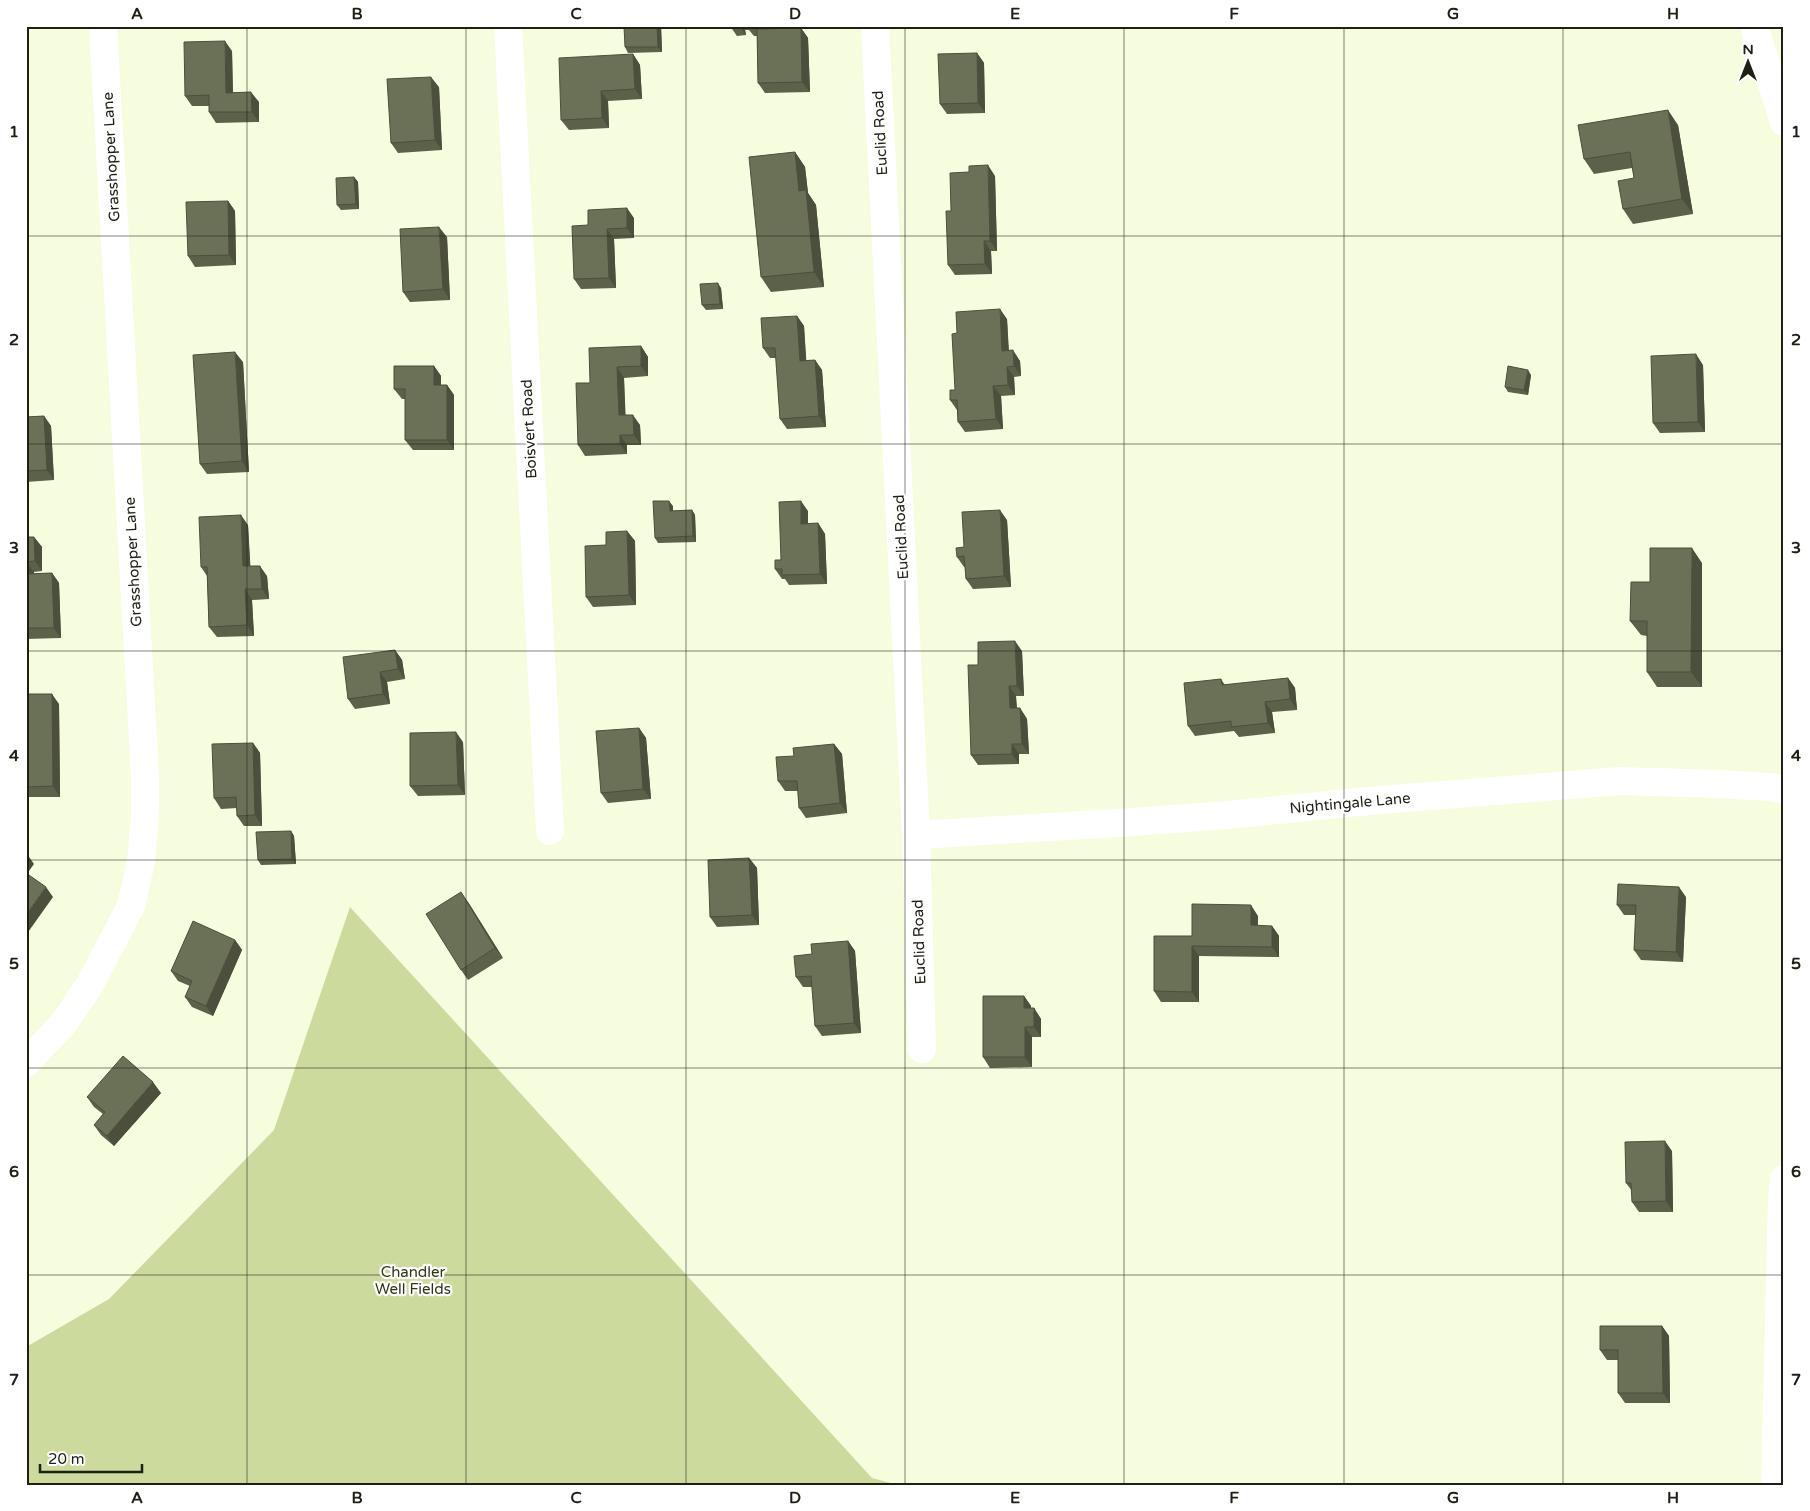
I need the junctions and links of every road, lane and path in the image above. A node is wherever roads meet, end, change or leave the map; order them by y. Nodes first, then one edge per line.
1 (103, 26) edge
2 (508, 26) edge
3 (875, 26) edge
4 (1754, 26) edge
5 (1784, 122) edge
6 (1784, 790) edge
7 (550, 831) dead end
8 (916, 835) junction
9 (922, 1049) dead end
10 (26, 1063) edge
11 (1784, 1180) edge
12 (1775, 1485) edge

1 - 10 street, Grasshopper Lane
2 - 7 street, Boisvert Road
3 - 8 street, Euclid Road
4 - 5 street
6 - 8 street, Nightingale Lane
8 - 9 street, Euclid Road
11 - 12 street

